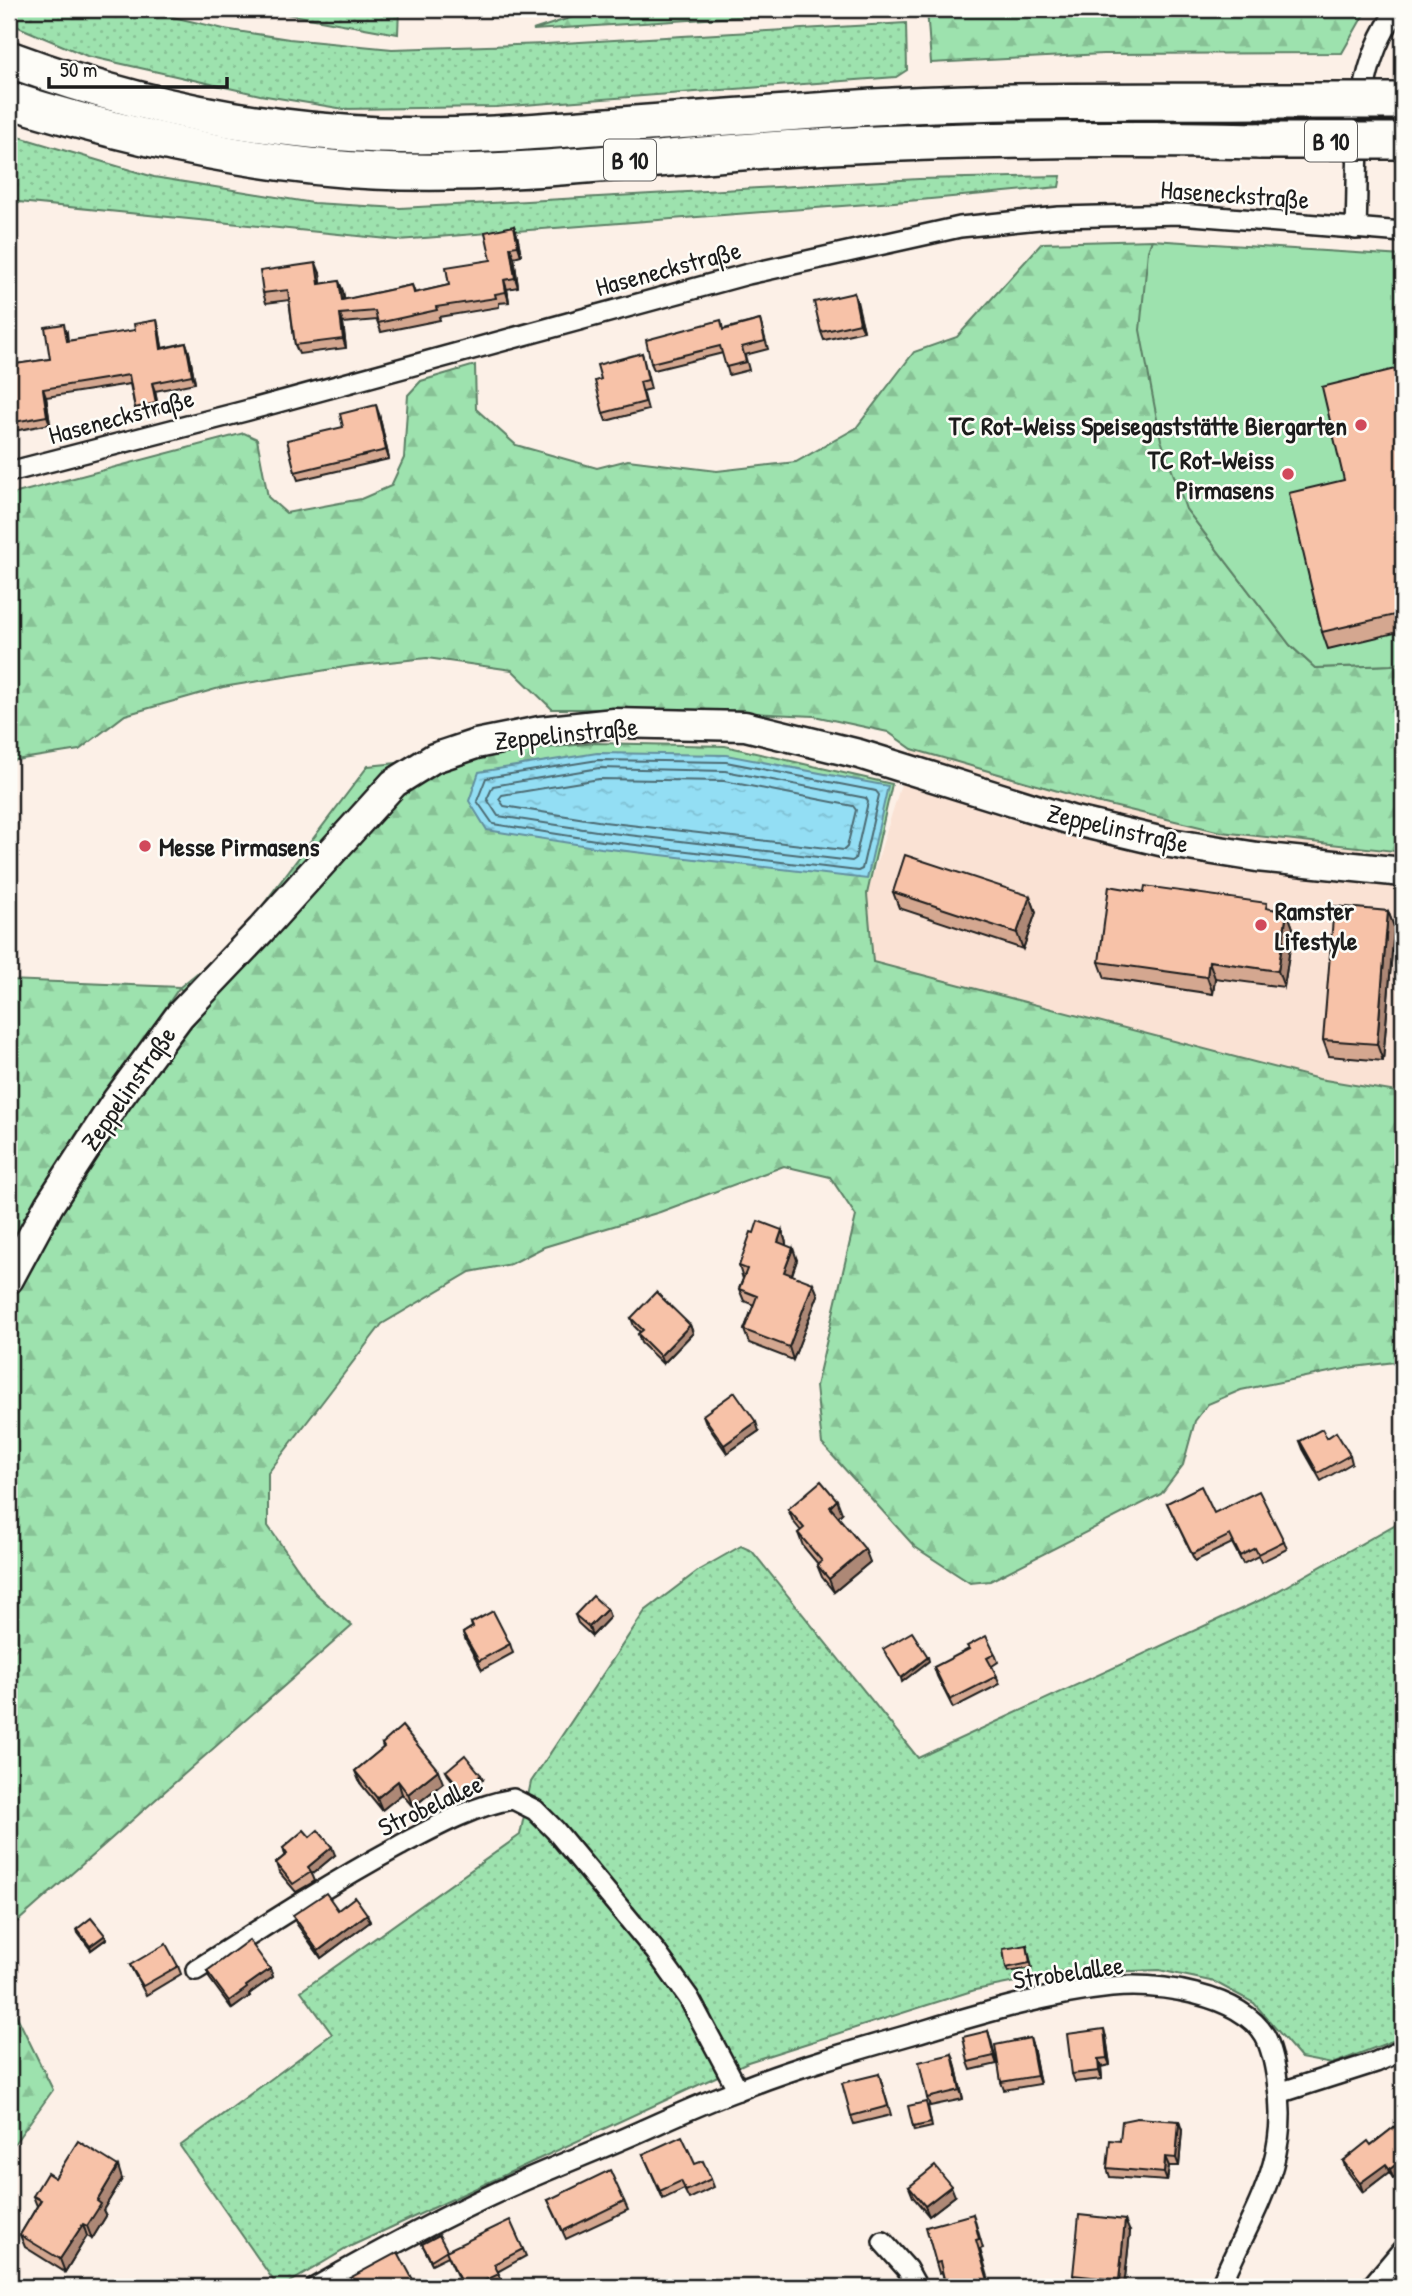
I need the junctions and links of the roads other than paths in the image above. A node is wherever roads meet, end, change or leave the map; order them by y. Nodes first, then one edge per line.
1 (1398, 9) edge
2 (9, 59) edge
3 (9, 100) edge
4 (1403, 101) edge
5 (1403, 141) edge
6 (1356, 229) junction
7 (1403, 232) edge
8 (9, 472) edge
9 (1403, 872) edge
10 (9, 1279) edge
11 (196, 1970) dead end
12 (1403, 2050) edge
13 (738, 2090) junction
14 (1279, 2093) junction
15 (883, 2242) dead end
16 (1403, 2249) edge
17 (316, 2287) edge
18 (917, 2287) edge
19 (1220, 2287) edge
20 (1371, 2287) edge

1 - 6 street
2 - 4 highway, B 10, bridge
3 - 5 highway, B 10, bridge
6 - 7 street, Haseneckstraße
6 - 8 street, Haseneckstraße
9 - 10 street, Zeppelinstraße
11 - 13 street, Strobelallee
12 - 14 street
13 - 14 street, Strobelallee
13 - 17 street, Strobelallee
14 - 19 street, Strobelallee
15 - 18 street
16 - 20 street

